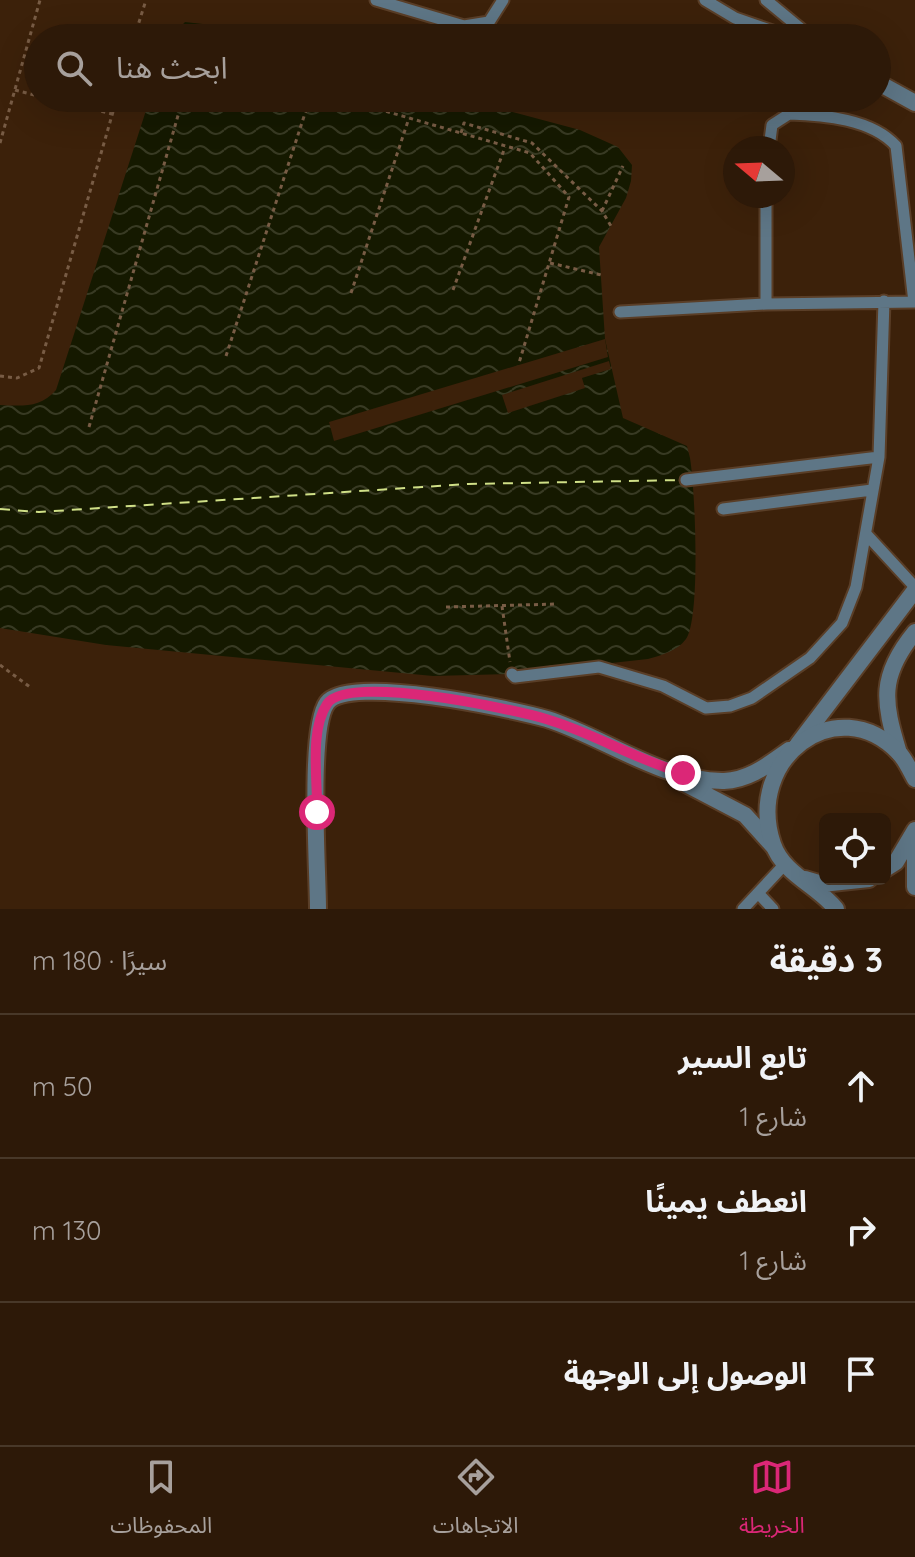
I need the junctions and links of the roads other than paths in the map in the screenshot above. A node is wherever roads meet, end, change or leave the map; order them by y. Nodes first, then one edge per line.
1 (376, 0) edge
2 (503, 0) edge
3 (705, 0) edge
4 (766, 0) edge
5 (393, 2) edge
6 (458, 24) edge
7 (476, 24) edge
8 (752, 24) edge
9 (795, 24) edge
10 (891, 90) edge
11 (915, 103) edge
12 (771, 136) edge
13 (766, 208) edge
14 (913, 273) edge
15 (884, 301) junction
16 (914, 302) edge
17 (766, 304) junction
18 (620, 312) dead end
19 (879, 457) junction
20 (686, 480) dead end
21 (872, 490) junction
22 (723, 509) dead end
23 (867, 535) junction
24 (915, 589) edge
25 (915, 632) edge
26 (512, 674) road end
27 (794, 747) junction
28 (899, 753) junction
29 (655, 764) junction
30 (915, 779) edge
31 (915, 830) edge
32 (773, 846) junction
33 (915, 849) edge
34 (785, 864) junction
35 (891, 865) edge
36 (799, 877) junction
37 (819, 883) edge
38 (915, 887) edge
39 (758, 893) junction
40 (318, 909) edge
41 (743, 909) edge
42 (773, 909) edge
43 (836, 909) edge

1 - 5 lane
2 - 7 lane
3 - 8 lane
4 - 9 lane
5 - 6 lane
10 - 11 street
12 - 14 lane
13 - 17 lane
14 - 16 lane
15 - 16 lane
15 - 17 lane
15 - 19 lane
17 - 18 lane
19 - 20 lane
19 - 21 lane
21 - 22 lane
21 - 23 lane
23 - 24 lane
23 - 26 lane
24 - 27 street
25 - 28 street
27 - 28 street
27 - 29 street
27 - 32 street
28 - 30 street
29 - 32 street
29 - 40 street
31 - 35 street
32 - 34 street
33 - 38 street
34 - 36 street
34 - 39 lane
36 - 37 street
36 - 43 street
39 - 41 lane
39 - 42 lane

